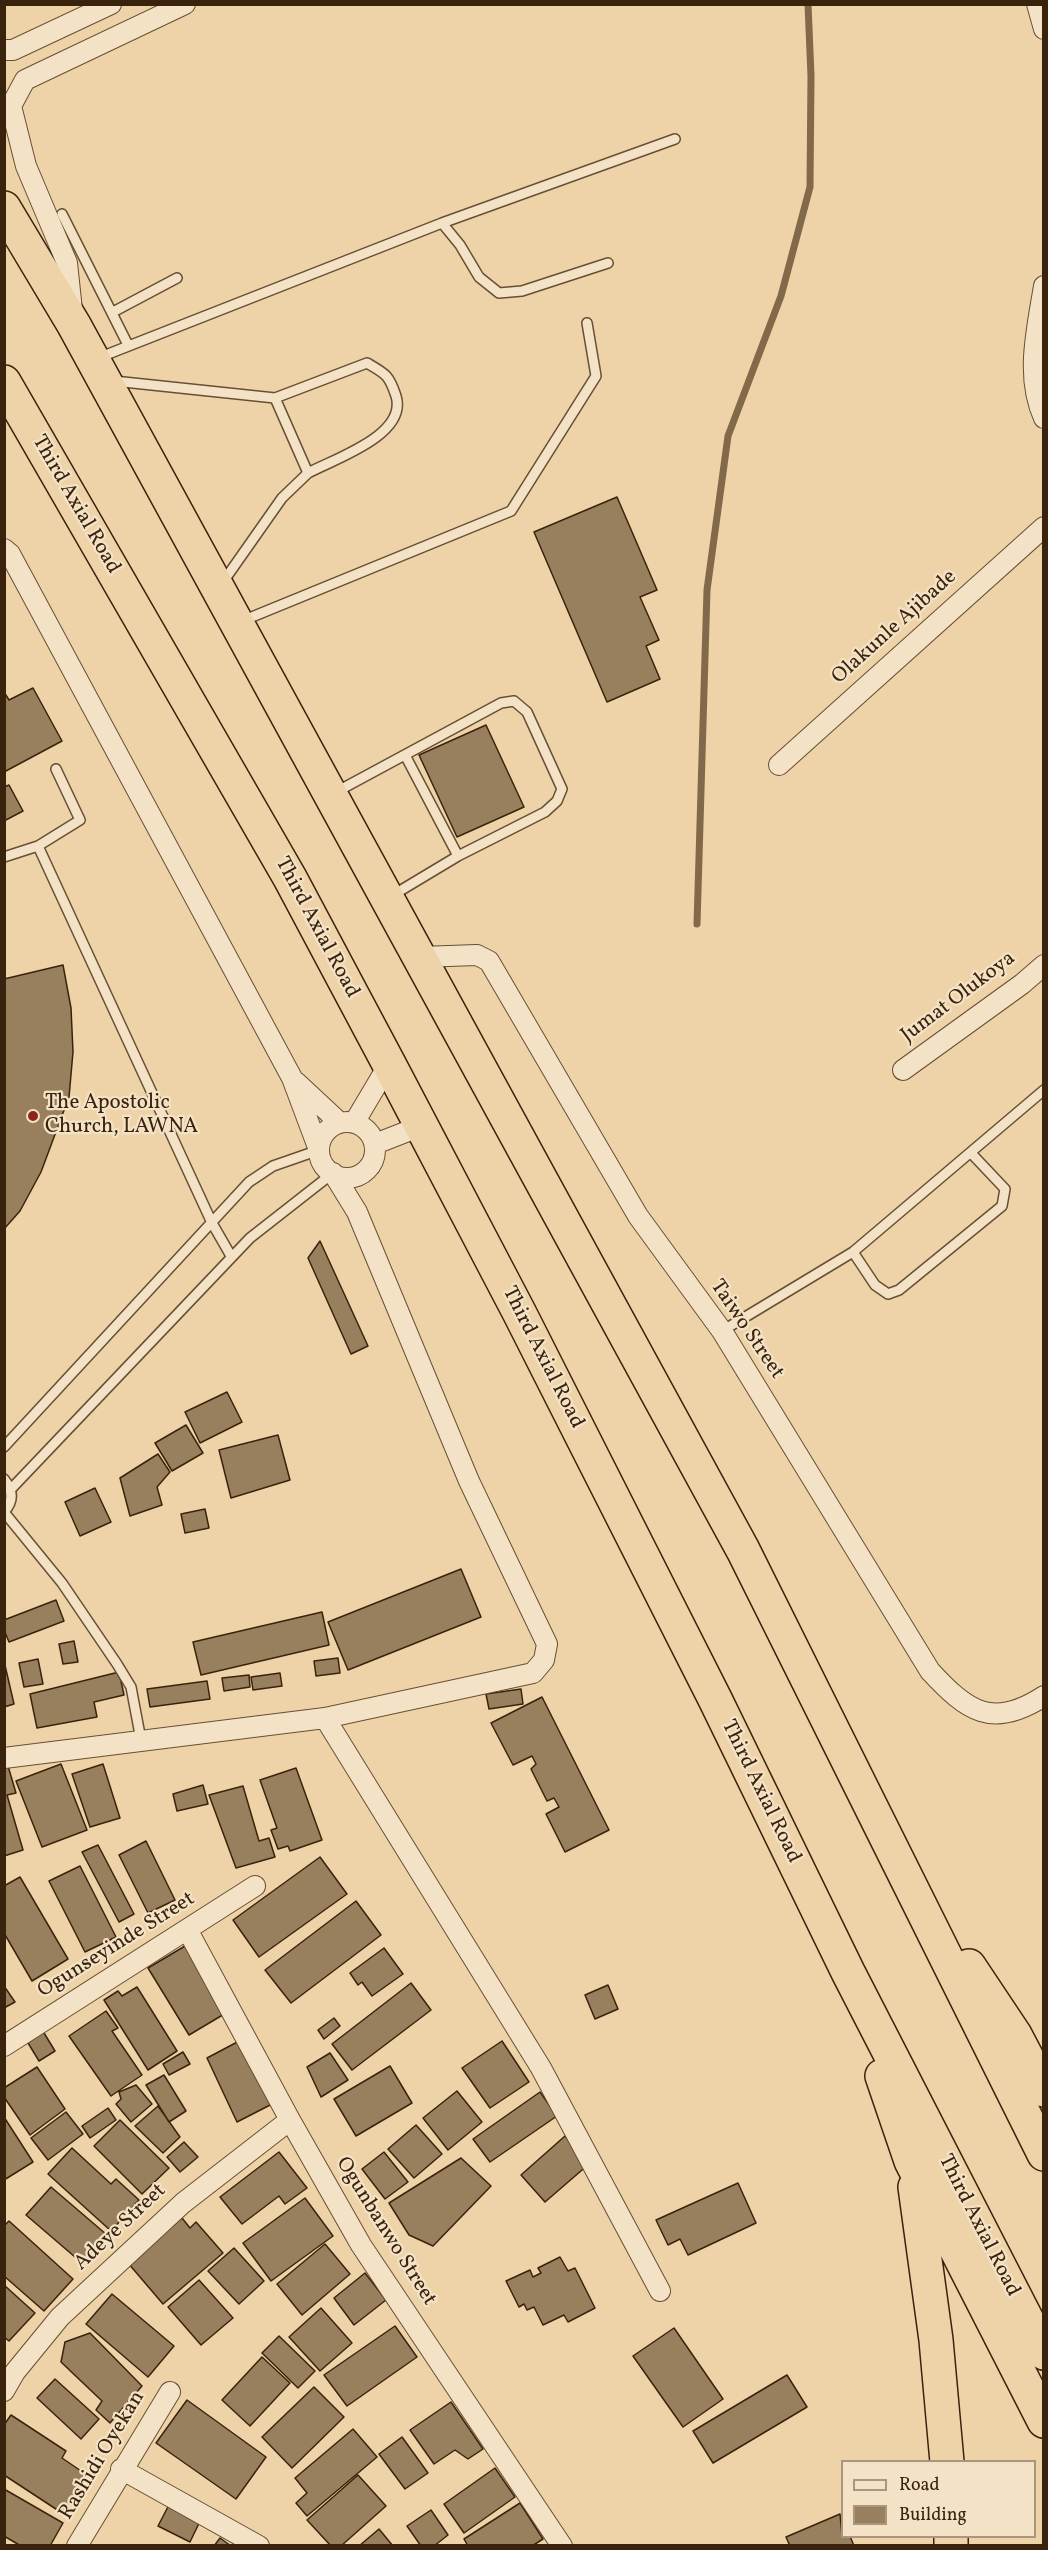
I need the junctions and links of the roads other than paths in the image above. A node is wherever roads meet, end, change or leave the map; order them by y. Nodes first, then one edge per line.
1 (111, 4) edge
2 (185, 4) edge
3 (1037, 4) edge
4 (1044, 29) edge
5 (4, 50) edge
6 (675, 139) dead end
7 (4, 208) edge
8 (62, 214) dead end
9 (442, 223) junction
10 (608, 263) dead end
11 (177, 278) dead end
12 (1044, 286) edge
13 (114, 312) junction
14 (586, 323) dead end
15 (74, 325) junction
16 (128, 345) junction
17 (99, 371) junction
18 (4, 382) edge
19 (275, 398) junction
20 (1044, 418) edge
21 (308, 473) junction
22 (1044, 527) edge
23 (4, 549) edge
24 (219, 589) junction
25 (237, 623) junction
26 (405, 755) junction
27 (778, 765) dead end
28 (56, 769) dead end
29 (332, 795) junction
30 (38, 846) junction
31 (458, 856) junction
32 (4, 857) edge
33 (388, 898) junction
34 (420, 957) junction
35 (1044, 965) edge
36 (389, 1064) junction
37 (903, 1070) dead end
38 (292, 1078) junction
39 (1044, 1090) edge
40 (347, 1123) junction
41 (421, 1126) junction
42 (375, 1144) junction
43 (319, 1150) junction
44 (971, 1153) junction
45 (333, 1173) junction
46 (362, 1173) junction
47 (357, 1212) junction
48 (212, 1223) junction
49 (853, 1252) junction
50 (231, 1256) junction
51 (722, 1331) junction
52 (6, 1442) edge
53 (4, 1479) edge
54 (11, 1489) junction
55 (4, 1512) edge
56 (1044, 1696) edge
57 (325, 1718) junction
58 (141, 1740) junction
59 (4, 1758) edge
60 (887, 1843) junction
61 (255, 1886) dead end
62 (188, 1931) junction
63 (848, 1972) junction
64 (1015, 2035) junction
65 (4, 2046) edge
66 (1044, 2076) edge
67 (1044, 2090) edge
68 (290, 2120) junction
69 (1044, 2154) edge
70 (911, 2161) junction
71 (660, 2291) dead end
72 (1044, 2353) edge
73 (10, 2368) edge
74 (4, 2391) edge
75 (170, 2392) dead end
76 (1044, 2421) edge
77 (947, 2460) edge
78 (121, 2469) junction
79 (77, 2546) edge
80 (259, 2546) edge
81 (562, 2546) edge

1 - 5 street
2 - 15 street
3 - 4 street
6 - 9 lane
7 - 15 highway
8 - 13 lane
9 - 10 lane
9 - 16 lane
11 - 13 lane
12 - 20 street
13 - 16 lane
14 - 25 lane
15 - 17 highway
16 - 17 lane
17 - 19 lane
17 - 24 highway
18 - 36 highway, Third Axial Road
19 - 21 lane
19 - 21 lane
21 - 24 lane
22 - 27 street, Olakunle Ajibade
23 - 38 street
24 - 25 highway
25 - 29 highway
26 - 29 lane
26 - 31 lane
26 - 31 lane
28 - 30 lane
29 - 33 highway
30 - 32 lane
30 - 48 lane
31 - 33 lane
33 - 34 highway
34 - 51 street, Taiwo Street
34 - 60 highway
35 - 37 street, Jumat Olukoya
36 - 40 street
36 - 41 highway, Third Axial Road
38 - 40 street
38 - 43 street
39 - 44 lane
40 - 42 street
40 - 43 street
41 - 42 street
41 - 63 highway, Third Axial Road
42 - 46 street
43 - 45 street
43 - 48 lane
44 - 49 lane
44 - 49 lane
45 - 46 street
45 - 47 street
45 - 50 lane
46 - 47 street
47 - 57 street
48 - 50 lane
48 - 52 lane
49 - 51 lane
50 - 54 lane
51 - 56 street, Taiwo Street
53 - 54 lane
54 - 55 lane
55 - 58 lane
57 - 58 street
57 - 71 street
58 - 59 street
60 - 64 highway
60 - 69 highway
61 - 62 street, Ogunseyinde Street
62 - 65 street, Ogunseyinde Street
62 - 68 street, Ogunbanwo Street
63 - 70 highway
63 - 72 highway, Third Axial Road
64 - 66 highway
64 - 67 highway
68 - 73 street, Adeye Street
68 - 81 street, Ogunbanwo Street
70 - 76 highway
70 - 77 highway
73 - 74 street, Adeye Street
75 - 78 street, Rashidi Oyekan
78 - 79 street, Rashidi Oyekan
78 - 80 street

